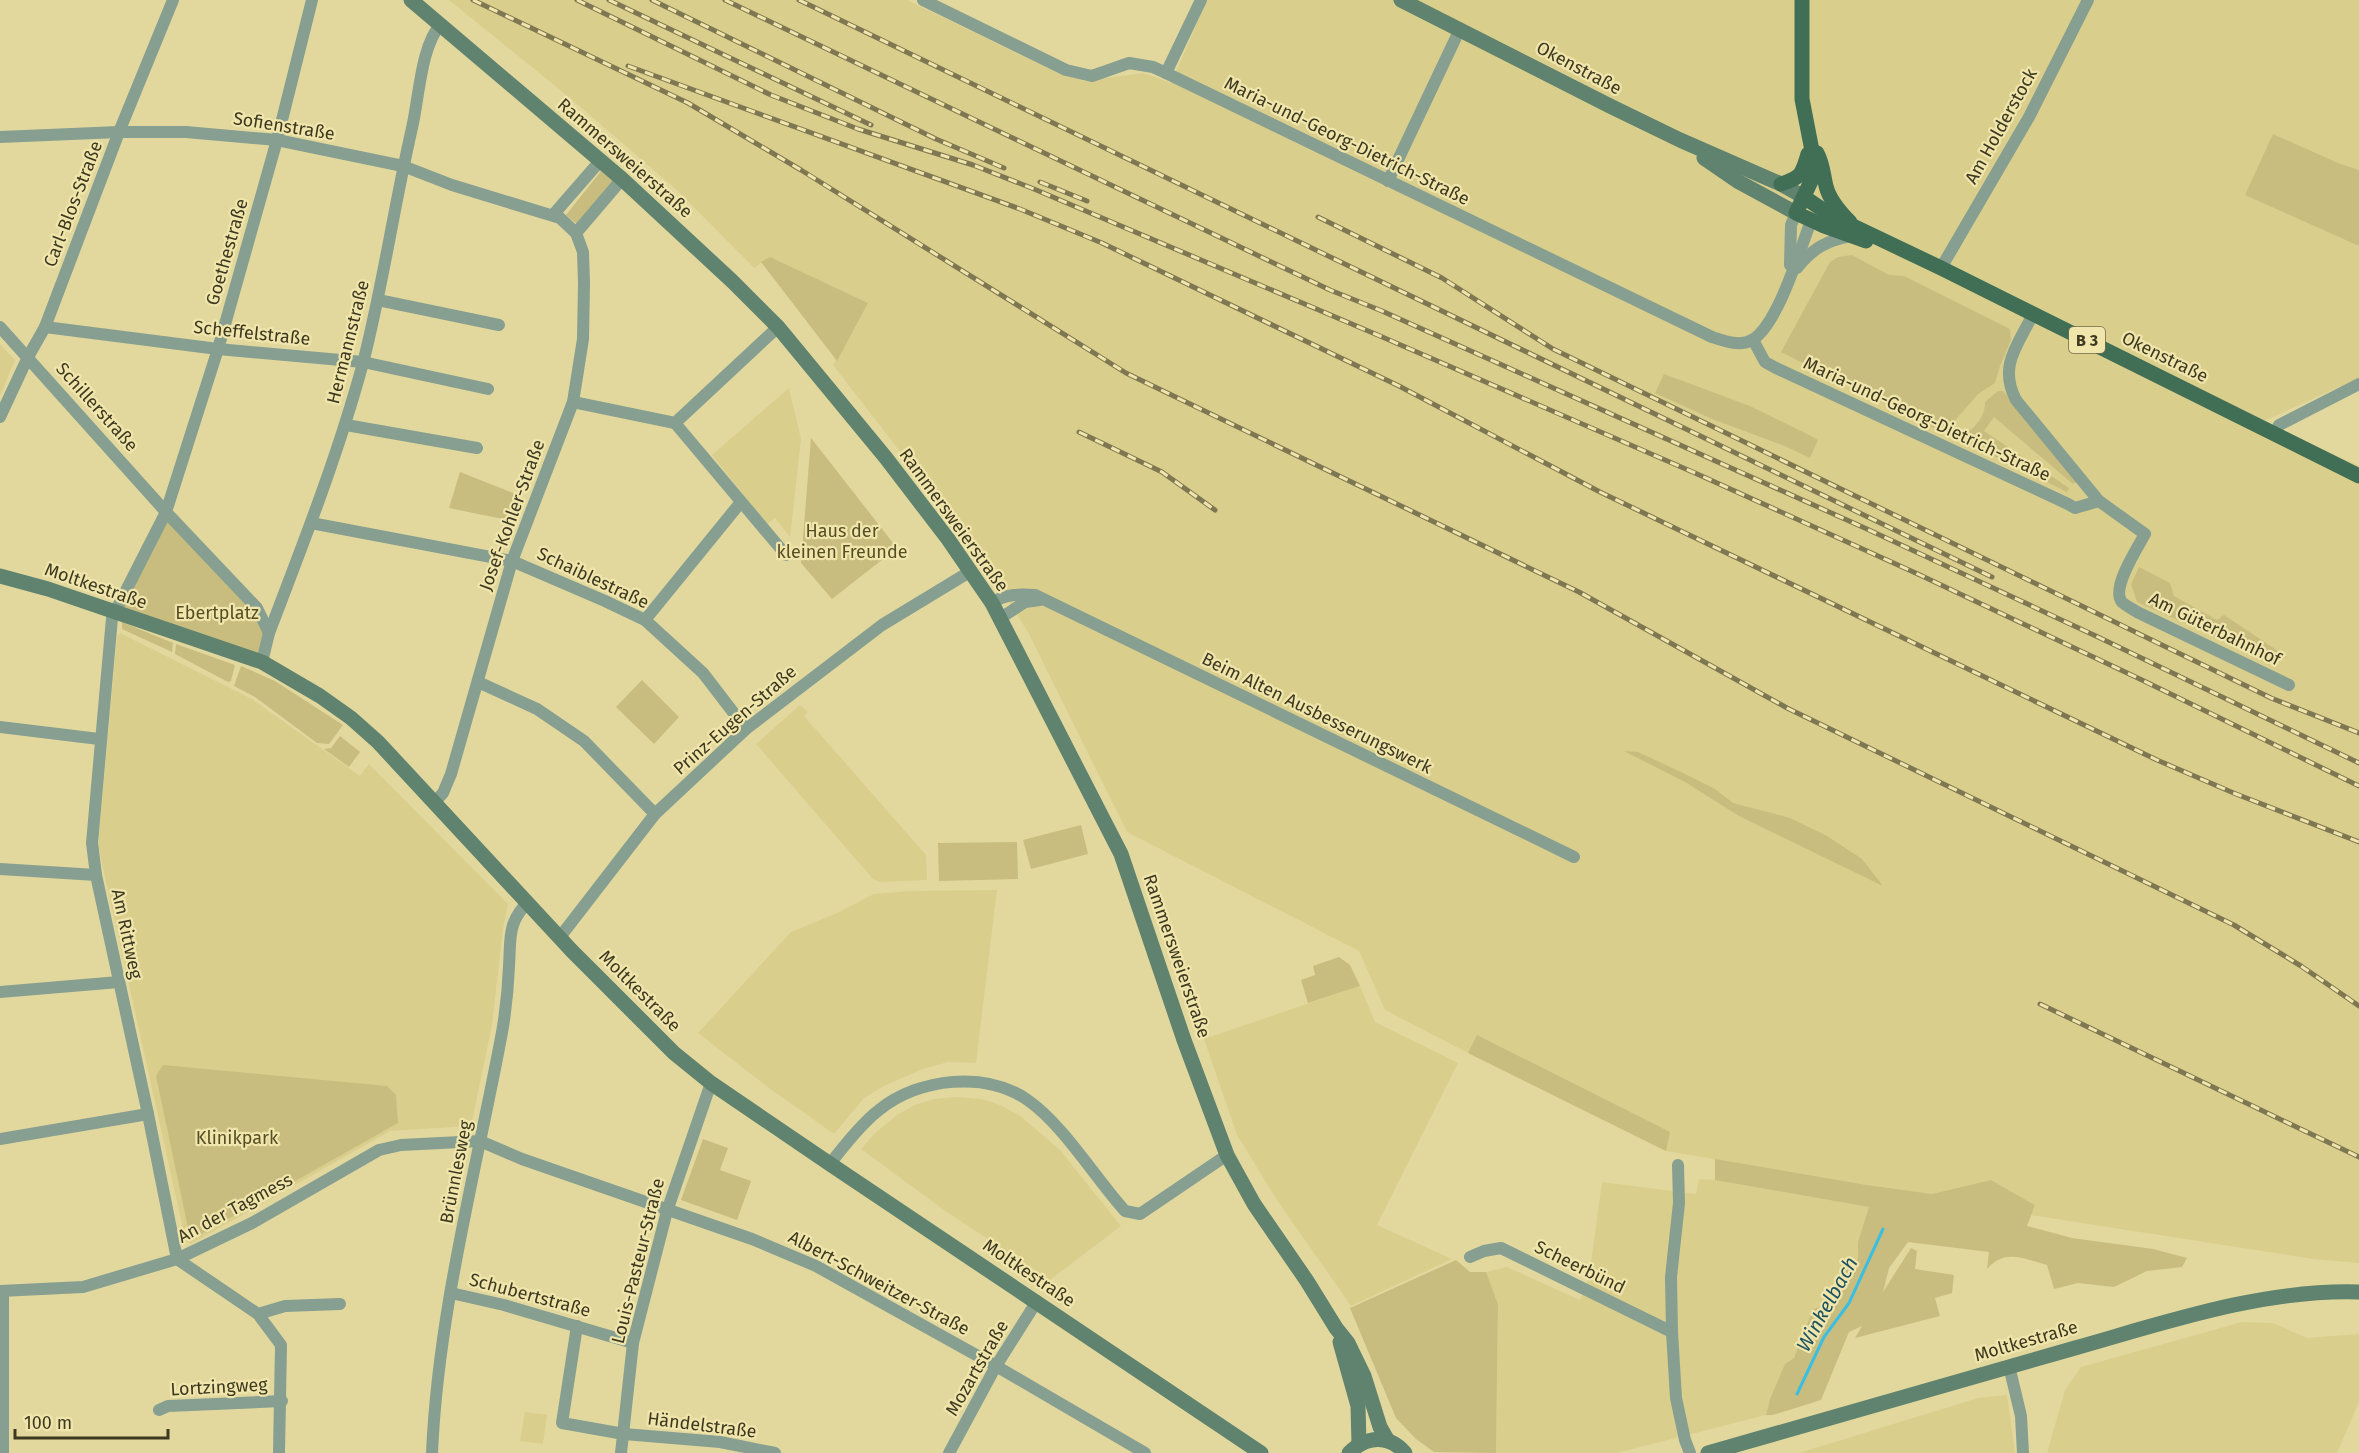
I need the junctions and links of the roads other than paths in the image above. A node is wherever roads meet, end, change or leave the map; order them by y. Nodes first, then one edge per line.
1 (172, 0) edge
2 (312, 0) edge
3 (411, 0) edge
4 (923, 0) edge
5 (1201, 0) edge
6 (1401, 0) edge
7 (1802, 0) edge
8 (2088, 0) edge
9 (441, 24) junction
10 (1460, 29) junction
11 (1166, 73) junction
12 (119, 132) junction
13 (0, 137) edge
14 (277, 140) junction
15 (1680, 140) junction
16 (1812, 142) junction
17 (600, 161) junction
18 (403, 166) junction
19 (622, 179) junction
20 (1388, 181) junction
21 (1781, 184) junction
22 (1826, 189) junction
23 (1804, 197) junction
24 (1796, 213) junction
25 (1814, 214) junction
26 (553, 215) junction
27 (1853, 232) junction
28 (576, 233) junction
29 (1941, 268) junction
30 (1789, 278) junction
31 (378, 300) junction
32 (2033, 314) junction
33 (499, 326) dead end
34 (0, 327) edge
35 (45, 327) junction
36 (778, 327) junction
37 (1753, 340) junction
38 (218, 349) junction
39 (28, 357) junction
40 (363, 362) junction
41 (2359, 384) edge
42 (488, 389) dead end
43 (573, 402) junction
44 (0, 417) edge
45 (675, 423) junction
46 (345, 425) junction
47 (2274, 434) junction
48 (477, 448) dead end
49 (2359, 476) edge
50 (2099, 501) junction
51 (741, 502) junction
52 (166, 512) junction
53 (311, 524) junction
54 (786, 555) dead end
55 (512, 561) junction
56 (971, 571) junction
57 (0, 576) edge
58 (1044, 600) junction
59 (992, 603) junction
60 (114, 612) junction
61 (999, 619) junction
62 (645, 620) junction
63 (269, 633) junction
64 (262, 662) junction
65 (478, 682) junction
66 (2289, 685) dead end
67 (0, 727) edge
68 (746, 729) junction
69 (99, 740) junction
70 (435, 803) junction
71 (655, 814) junction
72 (1574, 857) dead end
73 (0, 868) edge
74 (96, 875) junction
75 (528, 902) junction
76 (560, 937) junction
77 (119, 982) junction
78 (0, 992) edge
79 (711, 1083) junction
80 (148, 1114) junction
81 (0, 1139) edge
82 (480, 1141) junction
83 (1227, 1155) junction
84 (830, 1164) junction
85 (1678, 1165) dead end
86 (667, 1211) junction
87 (1470, 1257) dead end
88 (177, 1258) junction
89 (2, 1291) edge
90 (2359, 1292) edge
91 (451, 1293) junction
92 (1037, 1301) junction
93 (340, 1304) dead end
94 (258, 1314) junction
95 (577, 1326) junction
96 (1336, 1328) junction
97 (1672, 1332) junction
98 (633, 1343) junction
99 (996, 1365) junction
100 (2009, 1366) junction
101 (282, 1401) junction
102 (159, 1410) dead end
103 (1, 1428) edge
104 (624, 1434) junction
105 (1388, 1441) junction
106 (1351, 1451) edge
107 (3, 1453) edge
108 (279, 1453) edge
109 (432, 1453) edge
110 (621, 1453) edge
111 (775, 1453) edge
112 (949, 1453) edge
113 (1145, 1453) edge
114 (1261, 1453) edge
115 (1405, 1453) edge
116 (1690, 1453) edge
117 (1708, 1453) edge
118 (2023, 1453) edge

1 - 12 street, Carl-Blos-Straße
2 - 14 street, Goethestraße
3 - 9 street, Rammersweierstraße
4 - 11 street, Maria-und-Georg-Dietrich-Straße
5 - 11 street
6 - 10 street, Okenstraße
7 - 16 main road, B 3
8 - 29 street, Am Holderstock
9 - 17 street, Rammersweierstraße
9 - 18 street, Hermannstraße
10 - 15 street, Okenstraße
10 - 20 street
11 - 20 street, Maria-und-Georg-Dietrich-Straße
12 - 13 street, Sofienstraße
12 - 14 street, Sofienstraße
12 - 35 street, Carl-Blos-Straße
14 - 18 street, Sofienstraße
14 - 38 street, Goethestraße
15 - 21 street, Okenstraße
15 - 24 street, Okenstraße
16 - 21 main road
16 - 22 main road, B 3
16 - 23 main road, B 3
17 - 19 street, Rammersweierstraße
17 - 26 street
18 - 26 street, Sofienstraße
18 - 31 street, Hermannstraße
19 - 28 street
19 - 36 street, Rammersweierstraße
20 - 37 street, Maria-und-Georg-Dietrich-Straße
21 - 23 street, Okenstraße / B 3
22 - 25 main road
22 - 27 main road, B 3
23 - 24 main road, B 3
23 - 25 main road, Okenstraße / B 3
24 - 25 main road, Okenstraße / B 3
24 - 30 street
25 - 27 main road, Okenstraße / B 3
25 - 30 street
26 - 28 street
27 - 29 main road, Okenstraße / B 3
27 - 30 street
28 - 43 street, Josef-Kohler-Straße
29 - 32 main road, Okenstraße / B 3
30 - 37 street
31 - 33 street
31 - 40 street, Hermannstraße
32 - 47 main road, Okenstraße / B 3
32 - 50 street, Am Güterbahnhof
34 - 39 street, Schillerstraße
35 - 38 street, Scheffelstraße
35 - 39 street, Carl-Blos-Straße
36 - 45 street
36 - 56 street, Rammersweierstraße
37 - 50 street, Maria-und-Georg-Dietrich-Straße
38 - 40 street, Scheffelstraße
38 - 52 street, Goethestraße
39 - 44 street, Carl-Blos-Straße
39 - 52 street, Schillerstraße
40 - 42 street, Scheffelstraße
40 - 46 street, Hermannstraße
41 - 47 street
43 - 45 street
43 - 55 street, Josef-Kohler-Straße
45 - 51 street
46 - 48 street
46 - 53 street, Hermannstraße
47 - 49 main road, B 3
50 - 66 street, Am Güterbahnhof
51 - 54 street
51 - 62 street
52 - 60 street
52 - 63 street
53 - 55 street, Schaiblestraße
53 - 63 street, Hermannstraße
55 - 62 street, Schaiblestraße
55 - 65 street, Josef-Kohler-Straße
56 - 59 street, Rammersweierstraße
56 - 68 street, Prinz-Eugen-Straße
57 - 60 street, Moltkestraße
58 - 59 street, Beim Alten Ausbesserungswerk
58 - 61 street
58 - 72 street, Beim Alten Ausbesserungswerk
59 - 61 street, Rammersweierstraße
60 - 64 street, Moltkestraße
60 - 69 street, Am Rittweg
61 - 83 street, Rammersweierstraße
62 - 68 street, Schaiblestraße
63 - 64 street, Hermannstraße
64 - 70 street, Moltkestraße
65 - 70 street, Josef-Kohler-Straße
65 - 71 street
67 - 69 street
68 - 71 street, Prinz-Eugen-Straße
69 - 74 street, Am Rittweg
70 - 75 street, Moltkestraße
71 - 76 street, Prinz-Eugen-Straße
73 - 74 street
74 - 77 street, Am Rittweg
75 - 76 street, Moltkestraße
75 - 82 street, Brünnlesweg
76 - 79 street, Moltkestraße
77 - 78 street
77 - 80 street, Am Rittweg
79 - 84 street, Moltkestraße
79 - 86 street, Louis-Pasteur-Straße
80 - 81 street
80 - 88 street, Am Rittweg
82 - 86 street, Albert-Schweitzer-Straße
82 - 88 street, An der Tagmess
82 - 91 street, Brünnlesweg
83 - 84 street
83 - 96 street, Rammersweierstraße
84 - 92 street, Moltkestraße
85 - 97 street
86 - 98 street, Louis-Pasteur-Straße
86 - 99 street, Albert-Schweitzer-Straße
87 - 97 street, Scheerbünd
88 - 89 street, An der Tagmess
88 - 94 street
89 - 103 street
90 - 100 street, Moltkestraße
91 - 95 street, Schubertstraße
91 - 109 street, Brünnlesweg
92 - 99 street, Mozartstraße
92 - 114 street, Moltkestraße
93 - 94 street
94 - 101 street
95 - 98 street, Schubertstraße
95 - 104 street, Händelstraße
96 - 105 street, Rammersweierstraße
96 - 106 street, Rammersweierstraße
97 - 116 street
98 - 104 street, Louis-Pasteur-Straße
99 - 112 street, Mozartstraße
99 - 113 street, Albert-Schweitzer-Straße
100 - 117 street, Moltkestraße
100 - 118 street
101 - 102 street, Lortzingweg
101 - 108 street
103 - 107 street
104 - 110 street, Louis-Pasteur-Straße
104 - 111 street, Händelstraße
105 - 106 street
105 - 115 street

